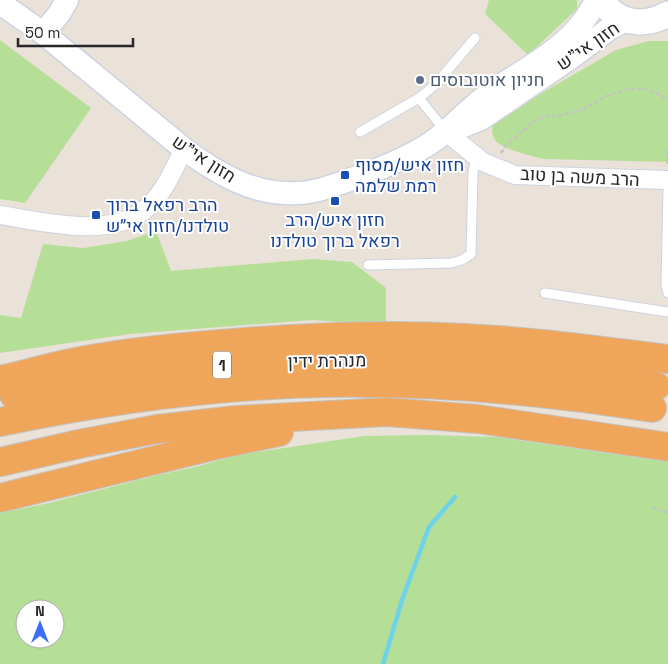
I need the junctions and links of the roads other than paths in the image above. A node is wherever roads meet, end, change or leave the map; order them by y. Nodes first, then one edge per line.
1 (67, 0) edge
2 (596, 0) edge
3 (602, 0) edge
4 (0, 4) edge
5 (665, 18) edge
6 (626, 20) junction
7 (43, 33) junction
8 (475, 38) dead end
9 (418, 98) junction
10 (360, 132) dead end
11 (446, 132) junction
12 (184, 149) junction
13 (476, 158) junction
14 (668, 180) edge
15 (668, 190) edge
16 (0, 215) edge
17 (368, 265) dead end
18 (545, 293) dead end
19 (668, 293) edge
20 (668, 312) edge
21 (668, 360) edge
22 (0, 380) edge
23 (0, 398) edge
24 (478, 419) junction
25 (0, 422) edge
26 (668, 447) edge
27 (0, 462) edge
28 (0, 498) edge

1 - 7 street
2 - 11 street, חזון אי"ש
3 - 6 main road
4 - 7 street, חזון אי"ש
5 - 6 main road
6 - 11 street, חזון אי"ש
7 - 12 street, חזון אי"ש
8 - 9 lane
9 - 10 lane
9 - 11 lane
11 - 12 street, חזון אי"ש
11 - 13 street, הרב משה בן טוב
12 - 16 street
13 - 14 street, הרב משה בן טוב
13 - 17 lane
15 - 19 lane
18 - 20 lane
21 - 22 highway
23 - 25 highway, מנהרת ידין / 1
24 - 26 highway
24 - 27 highway
24 - 28 highway

